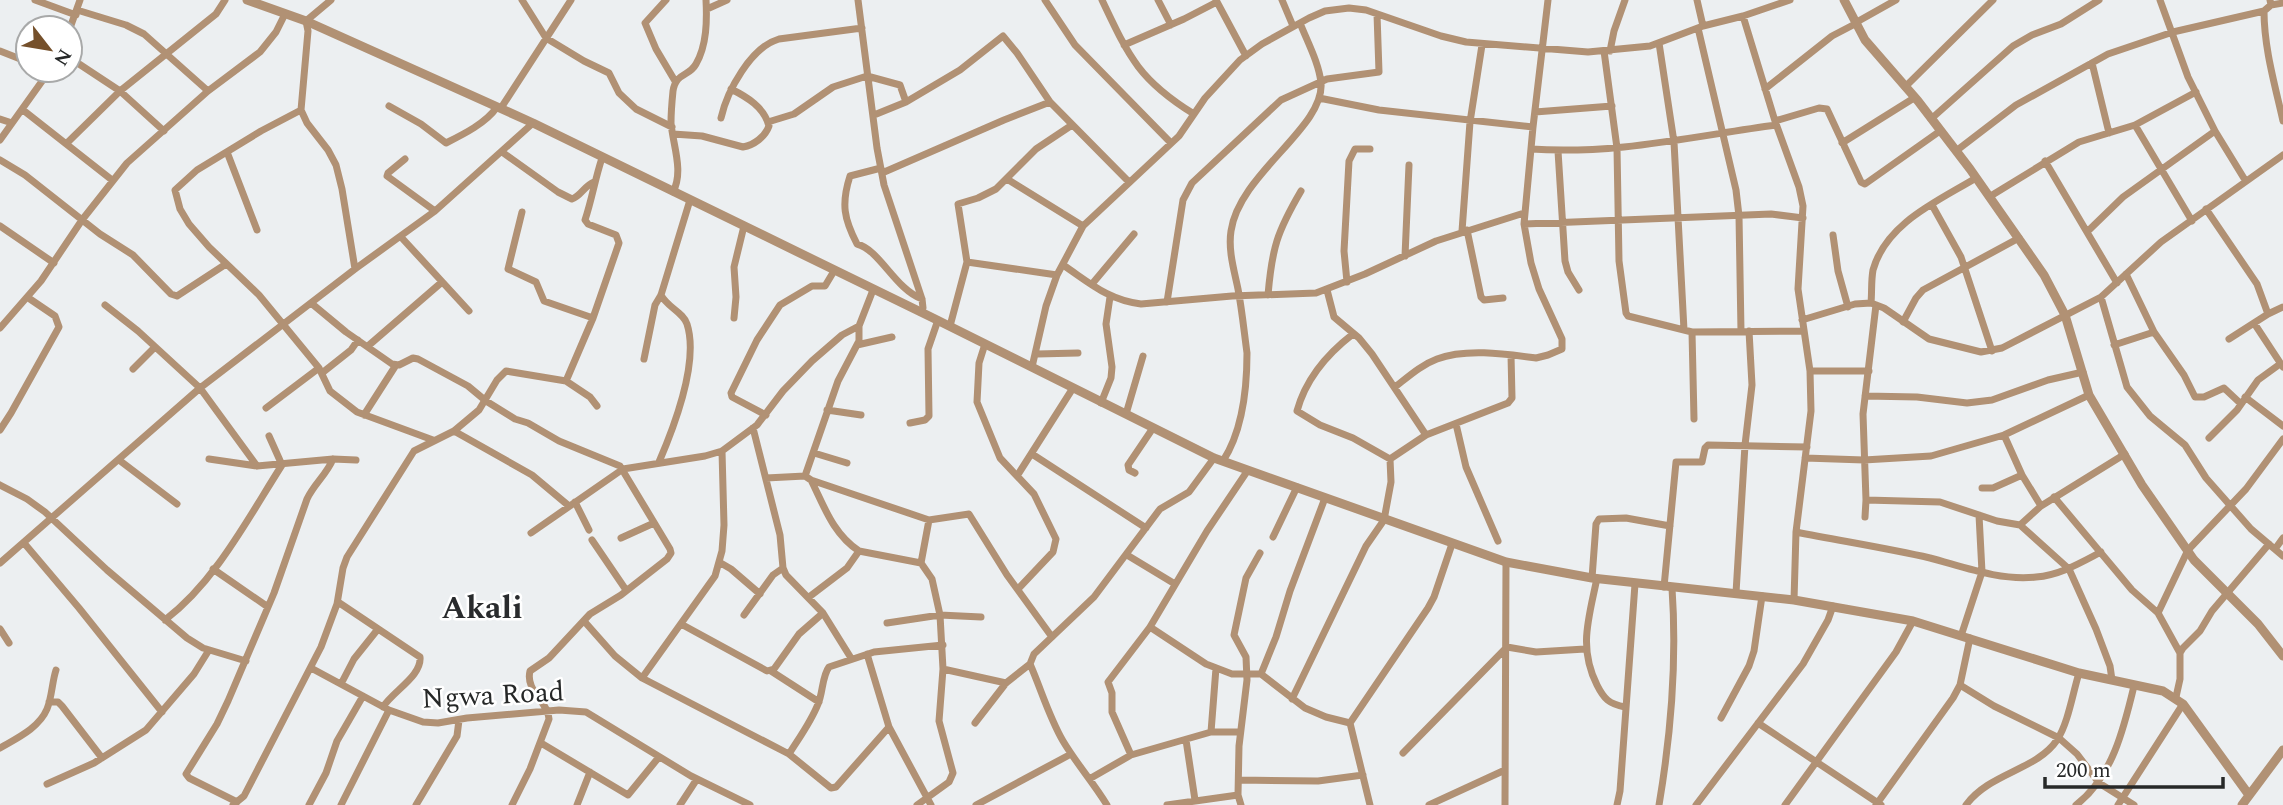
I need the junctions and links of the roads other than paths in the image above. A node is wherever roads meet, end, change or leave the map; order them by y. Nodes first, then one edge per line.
1 (35, 0) edge
2 (80, 0) edge
3 (225, 0) edge
4 (247, 0) edge
5 (331, 0) edge
6 (522, 0) edge
7 (570, 0) edge
8 (666, 0) edge
9 (706, 0) edge
10 (727, 0) edge
11 (858, 0) edge
12 (1045, 0) edge
13 (1102, 0) edge
14 (1158, 0) edge
15 (1282, 0) edge
16 (1366, 0) edge
17 (1548, 0) edge
18 (1625, 0) edge
19 (1697, 0) edge
20 (1790, 0) edge
21 (1844, 0) edge
22 (1896, 0) edge
23 (1993, 0) edge
24 (2099, 0) edge
25 (2170, 0) edge
26 (1216, 1) edge
27 (2161, 1) edge
28 (2283, 3) edge
29 (2268, 6) edge
30 (707, 9) junction
31 (1366, 10) junction
32 (77, 12) junction
33 (285, 14) junction
34 (1377, 14) junction
35 (1743, 16) junction
36 (306, 21) junction
37 (1171, 24) junction
38 (1296, 24) junction
39 (1855, 24) junction
40 (1701, 27) junction
41 (862, 28) junction
42 (2173, 32) junction
43 (546, 38) junction
44 (1659, 43) junction
45 (1125, 45) junction
46 (1482, 45) junction
47 (1543, 50) junction
48 (1607, 51) junction
49 (168, 54) junction
50 (1245, 56) junction
51 (2092, 64) junction
52 (84, 67) edge
53 (867, 76) junction
54 (1321, 81) junction
55 (675, 82) junction
56 (41, 84) edge
57 (1905, 87) junction
58 (730, 89) junction
59 (1765, 89) junction
60 (120, 90) junction
61 (208, 91) junction
62 (2196, 92) junction
63 (1319, 98) junction
64 (1914, 98) junction
65 (906, 102) junction
66 (1050, 102) junction
67 (389, 106) dead end
68 (1612, 106) junction
69 (499, 107) junction
70 (23, 110) junction
71 (301, 110) junction
72 (1535, 112) junction
73 (1194, 114) junction
74 (874, 115) junction
75 (721, 118) dead end
76 (1931, 118) junction
77 (0, 119) edge
78 (2283, 121) edge
79 (768, 122) junction
80 (1470, 122) junction
81 (12, 123) junction
82 (533, 123) junction
83 (1775, 123) junction
84 (1072, 125) junction
85 (2135, 125) junction
86 (1533, 127) junction
87 (672, 130) junction
88 (164, 131) junction
89 (1940, 131) junction
90 (2215, 131) junction
91 (1724, 132) junction
92 (2109, 133) junction
93 (0, 140) edge
94 (1674, 142) junction
95 (67, 143) junction
96 (1842, 143) junction
97 (1171, 144) junction
98 (1617, 148) junction
99 (1370, 149) dead end
100 (1531, 149) junction
101 (1558, 151) junction
102 (227, 152) junction
103 (502, 152) junction
104 (1956, 152) junction
105 (602, 158) junction
106 (2282, 158) edge
107 (405, 159) dead end
108 (0, 160) edge
109 (2045, 161) junction
110 (1409, 165) dead end
111 (2160, 169) junction
112 (882, 171) junction
113 (1976, 178) junction
114 (1007, 179) junction
115 (113, 180) junction
116 (2245, 180) junction
117 (594, 182) junction
118 (1129, 182) junction
119 (1301, 191) dead end
120 (673, 192) junction
121 (1989, 197) junction
122 (690, 200) junction
123 (1932, 205) junction
124 (2206, 209) junction
125 (435, 211) junction
126 (522, 212) dead end
127 (1524, 213) junction
128 (1739, 216) junction
129 (1802, 218) junction
130 (1679, 219) junction
131 (82, 220) junction
132 (1618, 221) junction
133 (2192, 221) junction
134 (1561, 222) junction
135 (1524, 225) junction
136 (0, 226) edge
137 (744, 226) junction
138 (1083, 226) junction
139 (257, 230) dead end
140 (1465, 230) junction
141 (2088, 231) junction
142 (1134, 234) dead end
143 (1833, 235) dead end
144 (401, 237) junction
145 (2019, 238) junction
146 (1405, 256) junction
147 (967, 262) junction
148 (54, 263) junction
149 (226, 264) junction
150 (1063, 265) junction
151 (1964, 268) junction
152 (355, 269) junction
153 (834, 271) junction
154 (2126, 274) junction
155 (1057, 275) junction
156 (442, 282) junction
157 (1347, 282) junction
158 (2117, 283) junction
159 (1091, 284) junction
160 (873, 290) junction
161 (1327, 290) junction
162 (1579, 290) dead end
163 (661, 295) junction
164 (1268, 295) junction
165 (1239, 296) junction
166 (27, 297) junction
167 (1111, 297) junction
168 (2101, 297) junction
169 (1503, 298) dead end
170 (922, 299) junction
171 (1167, 302) junction
172 (311, 303) junction
173 (105, 304) dead end
174 (1874, 304) junction
175 (1848, 307) junction
176 (2283, 307) edge
177 (470, 311) dead end
178 (920, 312) junction
179 (2268, 314) junction
180 (2065, 315) junction
181 (593, 318) junction
182 (734, 318) dead end
183 (937, 320) junction
184 (1802, 320) junction
185 (1903, 322) junction
186 (2254, 323) junction
187 (283, 324) junction
188 (859, 326) junction
189 (950, 326) junction
190 (0, 328) edge
191 (1688, 331) junction
192 (1745, 331) junction
193 (1804, 331) junction
194 (2154, 332) junction
195 (1353, 334) junction
196 (892, 337) dead end
197 (2229, 339) dead end
198 (358, 340) junction
199 (985, 344) junction
200 (857, 345) junction
201 (2114, 345) junction
202 (368, 346) junction
203 (155, 347) junction
204 (1992, 351) junction
205 (1078, 352) dead end
206 (1037, 354) junction
207 (1511, 355) junction
208 (1143, 356) dead end
209 (644, 359) dead end
210 (396, 365) junction
211 (2281, 365) edge
212 (1032, 367) junction
213 (133, 369) dead end
214 (320, 371) junction
215 (1810, 371) junction
216 (1869, 371) junction
217 (2082, 372) junction
218 (566, 381) junction
219 (1395, 387) junction
220 (200, 388) junction
221 (1073, 388) junction
222 (2089, 395) junction
223 (1866, 396) junction
224 (2243, 400) junction
225 (486, 401) junction
226 (1101, 403) junction
227 (597, 406) dead end
228 (266, 408) dead end
229 (827, 410) junction
230 (1126, 414) junction
231 (364, 415) junction
232 (766, 415) junction
233 (861, 415) dead end
234 (1694, 419) dead end
235 (910, 422) dead end
236 (1456, 424) junction
237 (2283, 426) edge
238 (753, 428) junction
239 (1153, 428) junction
240 (0, 430) edge
241 (454, 431) junction
242 (1426, 435) junction
243 (2004, 435) junction
244 (269, 436) dead end
245 (2208, 438) dead end
246 (2283, 439) edge
247 (433, 440) junction
248 (1745, 444) junction
249 (1807, 447) junction
250 (722, 451) junction
251 (2280, 451) edge
252 (814, 453) junction
253 (1032, 454) junction
254 (2125, 454) junction
255 (1805, 458) junction
256 (209, 459) dead end
257 (333, 459) junction
258 (1390, 459) junction
259 (119, 460) junction
260 (356, 460) dead end
261 (1218, 460) junction
262 (1864, 460) junction
263 (659, 462) junction
264 (847, 463) dead end
265 (282, 465) junction
266 (257, 466) junction
267 (624, 469) junction
268 (1248, 470) junction
269 (1135, 473) dead end
270 (2022, 475) junction
271 (1017, 476) junction
272 (766, 478) junction
273 (808, 478) junction
274 (0, 485) edge
275 (1297, 487) junction
276 (1982, 488) dead end
277 (1325, 498) junction
278 (2054, 498) junction
279 (1866, 500) junction
280 (177, 504) dead end
281 (572, 504) junction
282 (2229, 505) junction
283 (2041, 506) junction
284 (1979, 515) junction
285 (1865, 517) dead end
286 (52, 518) junction
287 (929, 520) junction
288 (1384, 520) junction
289 (654, 523) junction
290 (2020, 525) junction
291 (1670, 526) junction
292 (1146, 528) junction
293 (589, 530) dead end
294 (1797, 532) junction
295 (531, 533) dead end
296 (1273, 537) dead end
297 (621, 538) dead end
298 (2283, 538) edge
299 (592, 540) dead end
300 (1498, 541) dead end
301 (23, 543) junction
302 (1452, 544) junction
303 (2272, 547) junction
304 (2188, 550) junction
305 (859, 551) junction
306 (2101, 552) junction
307 (1260, 554) dead end
308 (1127, 555) junction
309 (2283, 555) edge
310 (719, 562) junction
311 (1506, 562) junction
312 (0, 563) edge
313 (921, 563) junction
314 (783, 568) junction
315 (213, 569) junction
316 (2069, 569) junction
317 (1982, 572) junction
318 (1594, 578) junction
319 (1635, 583) junction
320 (1175, 584) junction
321 (1668, 588) junction
322 (1018, 589) junction
323 (626, 590) junction
324 (1736, 593) junction
325 (2228, 593) junction
326 (760, 594) junction
327 (1762, 596) junction
328 (809, 597) junction
329 (1794, 600) junction
330 (338, 602) junction
331 (1833, 606) junction
332 (268, 607) junction
333 (2158, 613) junction
334 (744, 614) dead end
335 (823, 614) junction
336 (940, 615) junction
337 (981, 617) dead end
338 (165, 620) junction
339 (584, 621) junction
340 (1913, 621) junction
341 (887, 623) dead end
342 (681, 624) junction
343 (1150, 627) junction
344 (0, 629) edge
345 (378, 629) junction
346 (1052, 637) junction
347 (1966, 637) junction
348 (9, 643) dead end
349 (943, 645) junction
350 (1507, 647) junction
351 (1586, 649) junction
352 (209, 650) junction
353 (2180, 653) junction
354 (867, 654) junction
355 (2283, 656) edge
356 (851, 658) junction
357 (246, 660) junction
358 (1030, 664) junction
359 (311, 668) junction
360 (1216, 668) junction
361 (943, 669) junction
362 (56, 670) dead end
363 (771, 671) junction
364 (2079, 673) junction
365 (1261, 674) junction
366 (1246, 675) junction
367 (642, 678) junction
368 (2112, 680) junction
369 (1006, 682) junction
370 (341, 684) junction
371 (1960, 685) junction
372 (2134, 686) junction
373 (363, 696) junction
374 (1292, 699) junction
375 (2179, 701) junction
376 (49, 702) junction
377 (819, 702) junction
378 (1625, 707) junction
379 (386, 708) junction
380 (549, 711) junction
381 (162, 712) junction
382 (1721, 718) dead end
383 (459, 720) junction
384 (975, 723) dead end
385 (1350, 723) junction
386 (1758, 723) junction
387 (889, 727) junction
388 (1211, 732) junction
389 (1240, 732) junction
390 (2059, 738) junction
391 (1186, 740) junction
392 (541, 743) junction
393 (0, 748) edge
394 (2283, 750) edge
395 (1403, 753) dead end
396 (789, 754) junction
397 (1071, 754) junction
398 (1131, 755) junction
399 (659, 757) junction
400 (102, 758) junction
401 (1818, 762) junction
402 (1505, 770) junction
403 (590, 772) junction
404 (1363, 775) junction
405 (1091, 778) junction
406 (697, 779) junction
407 (1239, 780) junction
408 (2099, 783) junction
409 (47, 784) dead end
410 (1238, 794) junction
411 (2249, 795) junction
412 (1195, 800) junction
413 (929, 802) edge
414 (2120, 802) edge
415 (235, 804) edge
416 (1878, 804) edge
417 (309, 805) edge
418 (341, 805) edge
419 (416, 805) edge
420 (512, 805) edge
421 (577, 805) edge
422 (680, 805) edge
423 (750, 805) edge
424 (917, 805) edge
425 (976, 805) edge
426 (1107, 805) edge
427 (1167, 805) edge
428 (1241, 805) edge
429 (1370, 805) edge
430 (1429, 805) edge
431 (1505, 805) edge
432 (1617, 805) edge
433 (1659, 805) edge
434 (1696, 805) edge
435 (1785, 805) edge
436 (1966, 805) edge
437 (2076, 805) edge
438 (2134, 805) edge
439 (2242, 805) edge

1 - 32 street
2 - 32 street
3 - 49 street
4 - 33 street
5 - 36 street
6 - 43 street
7 - 43 street
8 - 55 street
9 - 30 street
10 - 30 street
11 - 41 street
12 - 97 street
13 - 45 street
14 - 37 street
15 - 38 street
16 - 31 street
17 - 47 street
18 - 48 street
19 - 40 street
20 - 35 street
21 - 39 street
22 - 39 street
23 - 57 street
24 - 76 street
25 - 27 street
26 - 37 street
26 - 50 street
27 - 42 street
28 - 29 street
29 - 42 street
29 - 78 street
30 - 55 street
31 - 34 street
31 - 38 street
32 - 49 street
33 - 36 street
33 - 61 street
34 - 46 street
34 - 54 street
35 - 40 street
35 - 59 street
36 - 69 street
36 - 71 street
37 - 45 street
38 - 50 street
38 - 54 street
39 - 57 street
39 - 59 street
40 - 44 street
40 - 91 street
41 - 53 street
41 - 58 street
42 - 51 street
42 - 62 street
43 - 69 street
43 - 87 street
44 - 48 street
44 - 94 street
45 - 73 street
46 - 47 street
46 - 80 street
47 - 48 street
47 - 72 street
48 - 68 street
49 - 60 street
49 - 61 street
50 - 73 street
51 - 92 street
51 - 104 street
52 - 60 street
53 - 65 street
53 - 74 street
53 - 79 street
54 - 63 street
54 - 171 street
55 - 87 street
56 - 70 street
57 - 64 street
58 - 75 street
58 - 79 street
59 - 83 street
60 - 88 street
60 - 95 street
61 - 88 street
62 - 85 street
62 - 90 street
63 - 80 street
63 - 165 street
64 - 76 street
64 - 96 street
65 - 66 street
65 - 74 street
66 - 84 street
66 - 112 street
67 - 69 street
68 - 72 street
68 - 98 street
69 - 82 street
70 - 81 street
70 - 95 street
71 - 102 street
71 - 152 street
72 - 86 street
73 - 97 street
74 - 112 street
76 - 89 street
77 - 81 street
79 - 87 street
80 - 86 street
80 - 140 street
81 - 93 street
82 - 103 street
82 - 105 street
83 - 91 street
83 - 96 street
83 - 129 street
84 - 114 street
84 - 118 street
85 - 92 street
85 - 111 street
86 - 100 street
87 - 120 street
88 - 115 street
89 - 96 street
89 - 104 street
90 - 111 street
90 - 116 street
91 - 94 street
91 - 128 street
92 - 109 street
94 - 98 street
94 - 130 street
95 - 115 street
97 - 118 street
98 - 101 street
98 - 132 street
99 - 157 street
100 - 101 street
100 - 127 street
101 - 134 street
102 - 139 street
102 - 149 street
103 - 117 street
103 - 125 street
104 - 113 street
105 - 117 street
105 - 120 street
106 - 116 street
107 - 125 street
108 - 131 street
109 - 121 street
109 - 141 street
110 - 146 street
111 - 133 street
111 - 141 street
112 - 170 street
112 - 170 street
113 - 121 street
113 - 123 street
114 - 138 street
114 - 147 street
115 - 131 street
116 - 124 street
117 - 181 street
118 - 138 street
119 - 164 street
120 - 122 street
121 - 145 street
122 - 137 street
122 - 163 street
123 - 151 street
123 - 174 street
124 - 133 street
124 - 179 street
125 - 144 street
126 - 181 street
127 - 135 street
127 - 140 street
128 - 129 street
128 - 130 street
128 - 192 street
129 - 184 street
130 - 132 street
130 - 191 street
131 - 148 street
131 - 149 street
132 - 134 street
132 - 191 street
133 - 154 street
134 - 135 street
134 - 162 street
135 - 207 street
136 - 148 street
137 - 153 street
137 - 182 street
138 - 150 street
140 - 146 street
140 - 169 street
141 - 158 street
142 - 159 street
143 - 175 street
144 - 152 street
144 - 156 street
145 - 151 street
145 - 180 street
146 - 157 street
147 - 155 street
147 - 189 street
148 - 166 street
149 - 187 street
150 - 155 street
150 - 159 street
151 - 185 street
151 - 204 street
152 - 172 street
153 - 160 street
153 - 232 street
154 - 158 street
154 - 194 street
155 - 206 street
156 - 177 street
156 - 202 street
157 - 161 street
158 - 168 street
159 - 167 street
160 - 178 street
160 - 188 street
161 - 164 street
161 - 195 street
163 - 209 street
163 - 263 street
164 - 165 street
165 - 171 street
165 - 261 street
166 - 190 street
166 - 240 street
167 - 171 street
167 - 226 street
168 - 180 street
168 - 201 street
170 - 178 street
172 - 187 street
172 - 198 street
173 - 203 street
174 - 175 street
174 - 185 street
174 - 216 street
175 - 184 street
176 - 179 street
178 - 183 street
179 - 186 street
180 - 204 street
180 - 217 street
181 - 218 street
183 - 189 street
183 - 235 street
184 - 193 street
185 - 204 street
186 - 197 street
186 - 211 street
187 - 214 street
187 - 220 street
188 - 200 street
188 - 232 street
189 - 199 street
191 - 192 street
191 - 234 street
192 - 193 street
192 - 248 street
193 - 215 street
194 - 201 street
194 - 224 street
195 - 219 street
195 - 258 street
196 - 200 street
198 - 202 street
198 - 214 street
199 - 212 street
199 - 271 street
200 - 229 street
201 - 282 street
202 - 210 street
203 - 213 street
203 - 220 street
205 - 206 street
206 - 212 street
207 - 219 street
207 - 236 street
208 - 230 street
210 - 225 street
210 - 231 street
211 - 224 street
212 - 221 street
214 - 228 street
214 - 231 street
215 - 216 street
215 - 249 street
216 - 223 street
217 - 222 street
217 - 223 street
218 - 225 street
218 - 227 street
219 - 242 street
220 - 259 street
220 - 266 street
221 - 226 street
221 - 253 street
222 - 243 street
222 - 254 street
223 - 262 street
224 - 237 street
224 - 245 street
225 - 241 street
225 - 267 street
226 - 230 street
229 - 233 street
229 - 252 street
230 - 239 street
231 - 247 street
232 - 238 street
236 - 242 street
236 - 300 street
238 - 250 street
238 - 272 street
239 - 261 street
239 - 269 street
241 - 247 street
241 - 281 street
242 - 258 street
243 - 262 street
243 - 270 street
244 - 265 street
246 - 251 street
247 - 330 street
248 - 249 street
248 - 291 street
248 - 324 street
249 - 255 street
250 - 263 street
250 - 310 street
251 - 282 street
252 - 264 street
252 - 273 street
253 - 271 street
253 - 292 street
254 - 278 street
254 - 304 street
255 - 262 street
255 - 294 street
256 - 266 street
257 - 260 street
257 - 265 street
257 - 332 street
258 - 288 street
259 - 280 street
259 - 286 street
261 - 268 street
261 - 292 street
262 - 279 street
263 - 267 street
265 - 266 street
265 - 315 street
267 - 281 street
267 - 289 street
268 - 275 street
268 - 320 street
270 - 276 street
270 - 283 street
271 - 322 street
272 - 273 street
272 - 314 street
273 - 287 street
273 - 305 street
274 - 286 street
275 - 277 street
275 - 296 street
277 - 288 street
277 - 365 street
278 - 283 street
278 - 306 street
279 - 284 street
279 - 285 street
281 - 293 street
281 - 295 street
282 - 303 street
282 - 304 street
283 - 290 street
284 - 290 street
284 - 317 street
286 - 301 street
286 - 338 street
287 - 313 street
287 - 322 street
288 - 302 street
288 - 374 street
289 - 297 street
289 - 323 street
290 - 316 street
291 - 318 street
291 - 321 street
292 - 308 street
294 - 317 street
294 - 329 street
298 - 303 street
299 - 323 street
301 - 312 street
301 - 381 street
302 - 311 street
302 - 385 street
303 - 309 street
303 - 325 street
304 - 325 street
304 - 333 street
305 - 313 street
305 - 328 street
306 - 316 street
306 - 333 street
307 - 366 street
308 - 320 street
308 - 346 street
310 - 326 street
310 - 342 street
311 - 318 street
311 - 350 street
313 - 336 street
314 - 326 street
314 - 328 street
315 - 332 street
315 - 338 street
316 - 317 street
316 - 368 street
317 - 347 street
318 - 319 street
318 - 351 street
319 - 321 street
319 - 378 street
320 - 343 street
321 - 324 street
321 - 433 street
322 - 346 street
323 - 339 street
324 - 327 street
325 - 353 street
325 - 355 street
326 - 334 street
327 - 329 street
327 - 382 street
328 - 335 street
329 - 331 street
330 - 345 street
330 - 359 street
331 - 340 street
331 - 386 street
332 - 357 street
333 - 353 street
335 - 356 street
335 - 363 street
336 - 337 street
336 - 341 street
336 - 349 street
338 - 352 street
339 - 367 street
339 - 380 street
340 - 347 street
340 - 401 street
342 - 363 street
342 - 367 street
343 - 360 street
343 - 398 street
344 - 348 street
345 - 370 street
345 - 379 street
346 - 358 street
347 - 364 street
347 - 371 street
349 - 354 street
349 - 361 street
350 - 351 street
350 - 395 street
350 - 402 street
351 - 378 street
352 - 357 street
352 - 381 street
353 - 375 street
354 - 356 street
354 - 387 street
356 - 377 street
357 - 415 street
358 - 369 street
358 - 397 street
359 - 370 street, Ngwa Road
359 - 415 street
360 - 366 street
360 - 388 street
361 - 369 street
361 - 413 street
362 - 376 street
363 - 377 street
364 - 368 street
364 - 390 street
365 - 366 street
365 - 374 street
366 - 389 street
367 - 396 street
368 - 372 street
369 - 384 street
370 - 373 street, Ngwa Road
371 - 390 street
371 - 416 street
372 - 375 street
372 - 408 street
373 - 379 street, Ngwa Road
373 - 417 street
374 - 385 street
375 - 411 street
375 - 414 street
376 - 393 street
376 - 400 street
377 - 396 street
378 - 432 street
379 - 383 street, Ngwa Road
379 - 418 street
380 - 383 street, Ngwa Road
380 - 392 street
380 - 399 street, Ngwa Road
381 - 400 street
383 - 419 street
385 - 404 street
386 - 401 street
386 - 434 street
387 - 396 street
387 - 413 street
388 - 389 street
388 - 391 street
389 - 407 street
390 - 408 street
390 - 436 street
391 - 398 street
391 - 412 street
392 - 403 street
392 - 420 street
394 - 411 street
397 - 405 street
397 - 425 street
398 - 405 street
399 - 403 street
399 - 406 street, Ngwa Road
400 - 409 street
401 - 416 street
401 - 435 street
402 - 430 street
402 - 431 street
403 - 421 street
404 - 407 street
404 - 429 street
405 - 426 street
406 - 422 street
406 - 423 street, Ngwa Road
407 - 410 street
408 - 414 street
408 - 437 street
410 - 412 street
410 - 428 street
411 - 439 street
412 - 427 street
413 - 424 street
414 - 438 street

